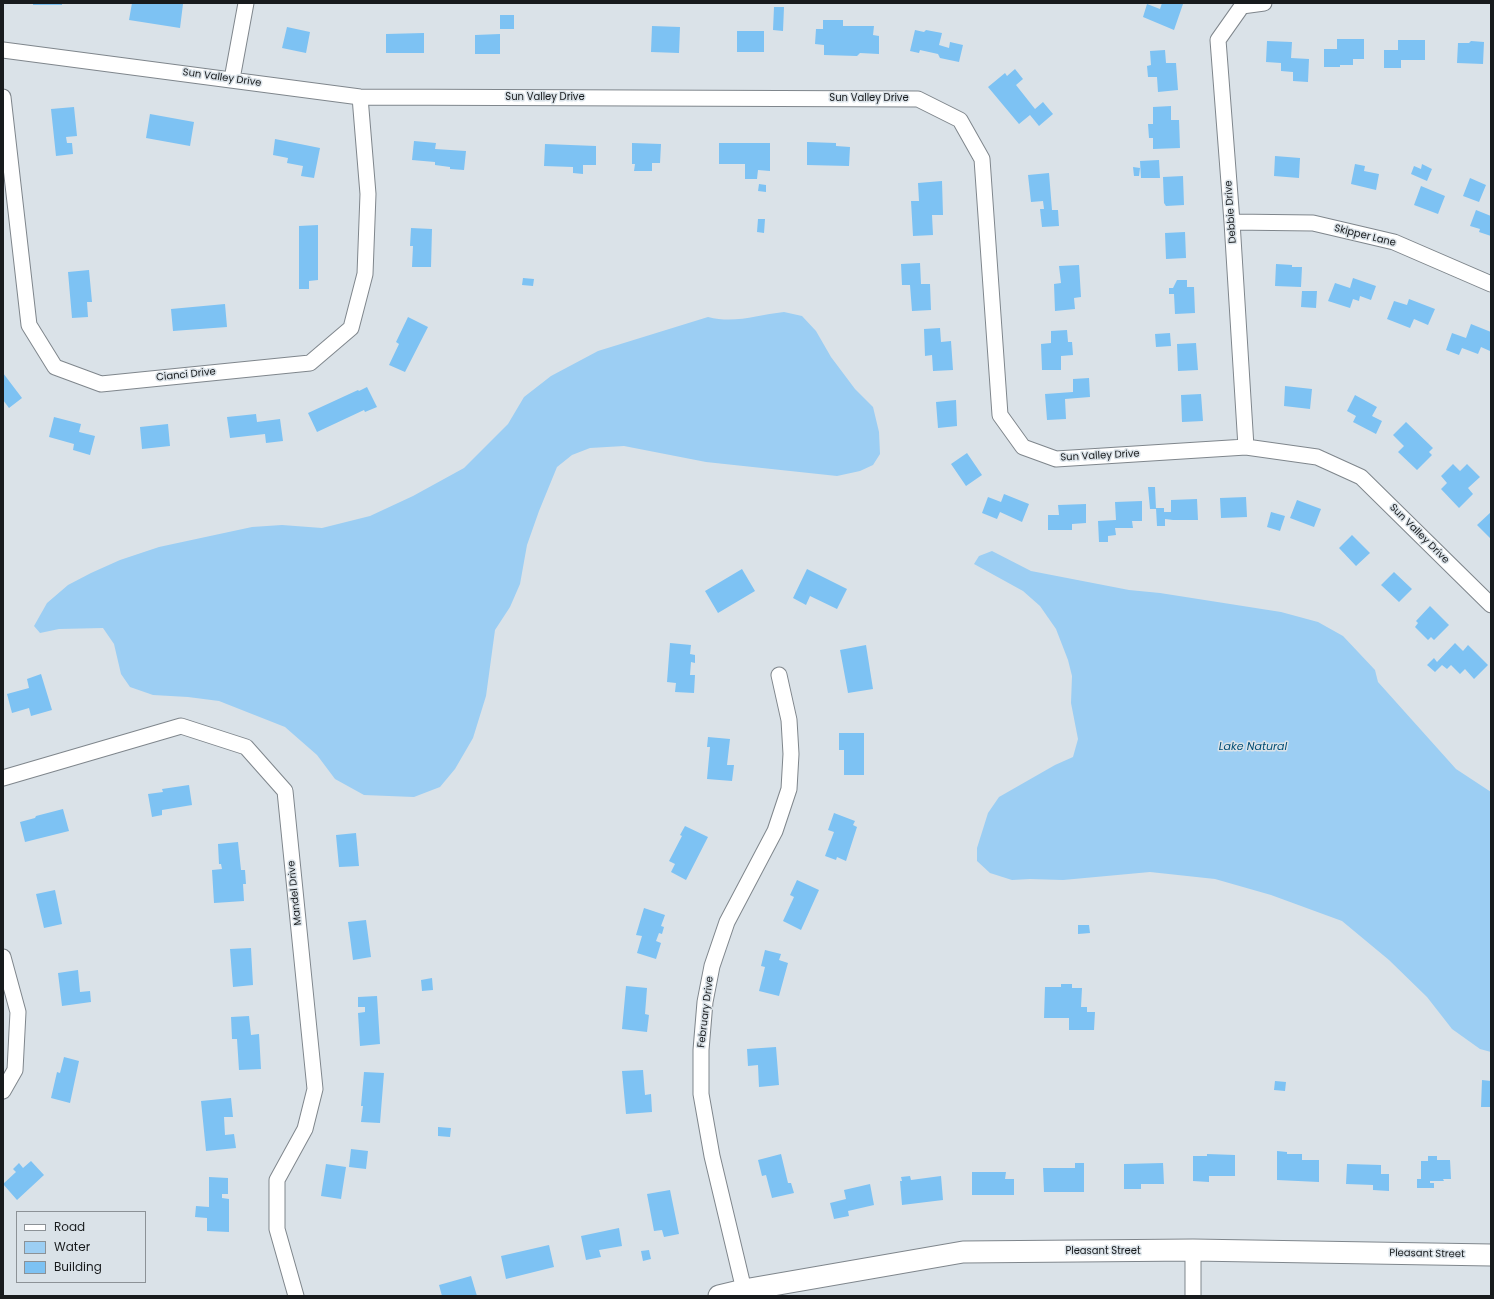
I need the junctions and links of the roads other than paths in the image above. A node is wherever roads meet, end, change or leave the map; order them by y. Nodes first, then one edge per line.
1 (246, 3) edge
2 (1264, 3) edge
3 (3, 50) edge
4 (232, 80) junction
5 (360, 97) junction
6 (3, 98) edge
7 (1232, 222) junction
8 (1491, 284) edge
9 (1246, 447) junction
10 (1491, 605) edge
11 (779, 675) dead end
12 (3, 778) edge
13 (3, 956) edge
14 (3, 1091) edge
15 (1193, 1250) junction
16 (1491, 1255) edge
17 (744, 1290) junction
18 (296, 1296) edge
19 (719, 1296) edge
20 (1192, 1296) edge

1 - 4 street
2 - 7 street, Debbie Drive
3 - 4 street, Sun Valley Drive
4 - 5 street, Sun Valley Drive
5 - 6 street, Cianci Drive
5 - 9 street, Sun Valley Drive
7 - 8 street, Skipper Lane
7 - 9 street, Debbie Drive
9 - 10 street, Sun Valley Drive
11 - 17 street, February Drive
12 - 18 street, Mandel Drive
13 - 14 street
15 - 16 street, Pleasant Street
15 - 17 street, Pleasant Street
15 - 20 street
17 - 19 street, Pleasant Street

